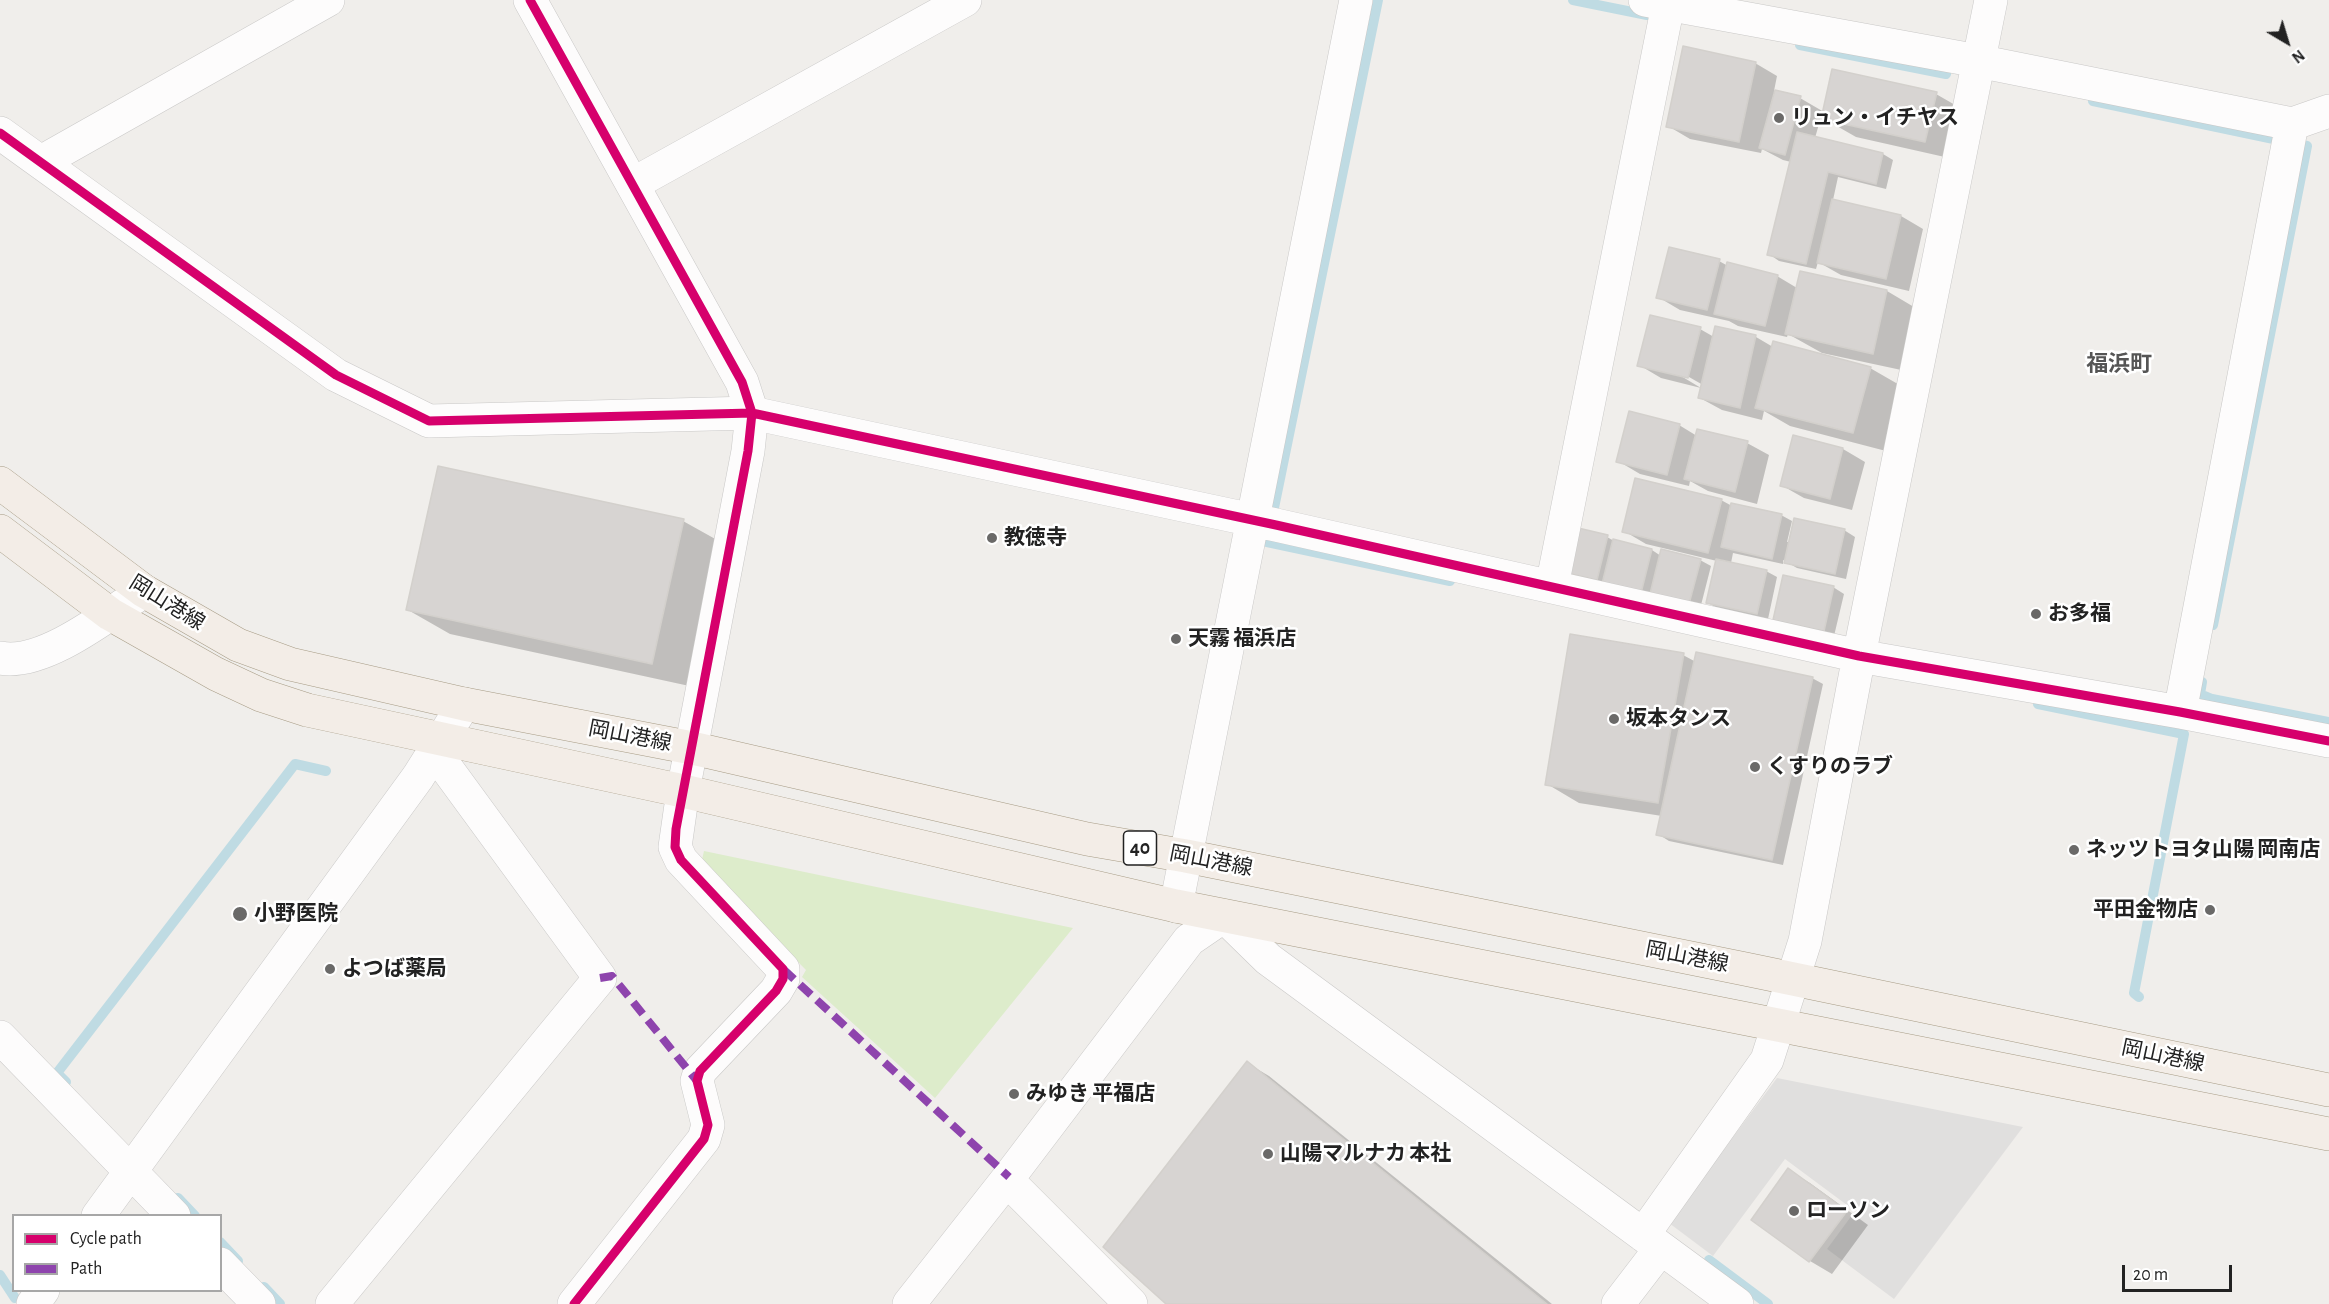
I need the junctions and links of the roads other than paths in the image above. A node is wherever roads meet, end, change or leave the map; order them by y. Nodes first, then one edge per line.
1 (328, 0) edge
2 (530, 0) edge
3 (964, 0) edge
4 (1356, 0) edge
5 (1991, 0) edge
6 (1663, 8) edge
7 (1978, 61) junction
8 (2329, 111) edge
9 (0, 133) edge
10 (2290, 136) junction
11 (41, 162) junction
12 (633, 184) junction
13 (752, 413) junction
14 (0, 483) edge
15 (1264, 522) junction
16 (0, 531) edge
17 (1552, 586) junction
18 (144, 591) junction
19 (110, 614) junction
20 (0, 658) edge
21 (1858, 664) junction
22 (464, 704) junction
23 (2180, 712) junction
24 (2329, 741) edge
25 (438, 745) junction
26 (692, 748) junction
27 (683, 791) junction
28 (1186, 856) junction
29 (1176, 906) junction
30 (1224, 916) junction
31 (1793, 979) junction
32 (1778, 1025) junction
33 (0, 1037) edge
34 (2329, 1090) edge
35 (2329, 1134) edge
36 (130, 1171) junction
37 (1007, 1180) junction
38 (99, 1214) edge
39 (173, 1214) edge
40 (1652, 1242) junction
41 (222, 1266) edge
42 (259, 1304) edge
43 (332, 1304) edge
44 (574, 1304) edge
45 (909, 1304) edge
46 (1131, 1304) edge
47 (1618, 1304) edge
48 (1737, 1304) edge

1 - 11 street
2 - 12 street
3 - 12 street
4 - 15 street
5 - 7 street
6 - 7 street
6 - 17 street
7 - 10 street
7 - 21 street
8 - 10 street
9 - 11 street
10 - 23 street
11 - 13 street
12 - 13 street
13 - 15 street
13 - 26 street
14 - 18 main road, 岡山港線 / 40
15 - 17 street
15 - 28 street
16 - 19 main road, 岡山港線 / 40
17 - 21 street
18 - 19 street
18 - 22 main road, 岡山港線 / 40
19 - 20 street
19 - 25 main road, 岡山港線 / 40
21 - 23 street
21 - 31 street
22 - 25 street
22 - 26 main road, 岡山港線 / 40
23 - 24 street
25 - 27 main road, 岡山港線 / 40
25 - 36 street
25 - 43 street
26 - 27 street
26 - 28 main road, 岡山港線 / 40
27 - 29 main road, 岡山港線 / 40
27 - 44 street
28 - 29 street
28 - 31 main road, 岡山港線 / 40
29 - 30 main road, 岡山港線 / 40
30 - 32 main road, 岡山港線 / 40
30 - 37 street
30 - 40 street
31 - 32 street
31 - 34 main road, 岡山港線 / 40
32 - 35 main road, 岡山港線 / 40
32 - 40 street
33 - 36 street
36 - 38 street
36 - 39 street
37 - 45 street
37 - 46 street
40 - 47 street
40 - 48 street
41 - 42 street

